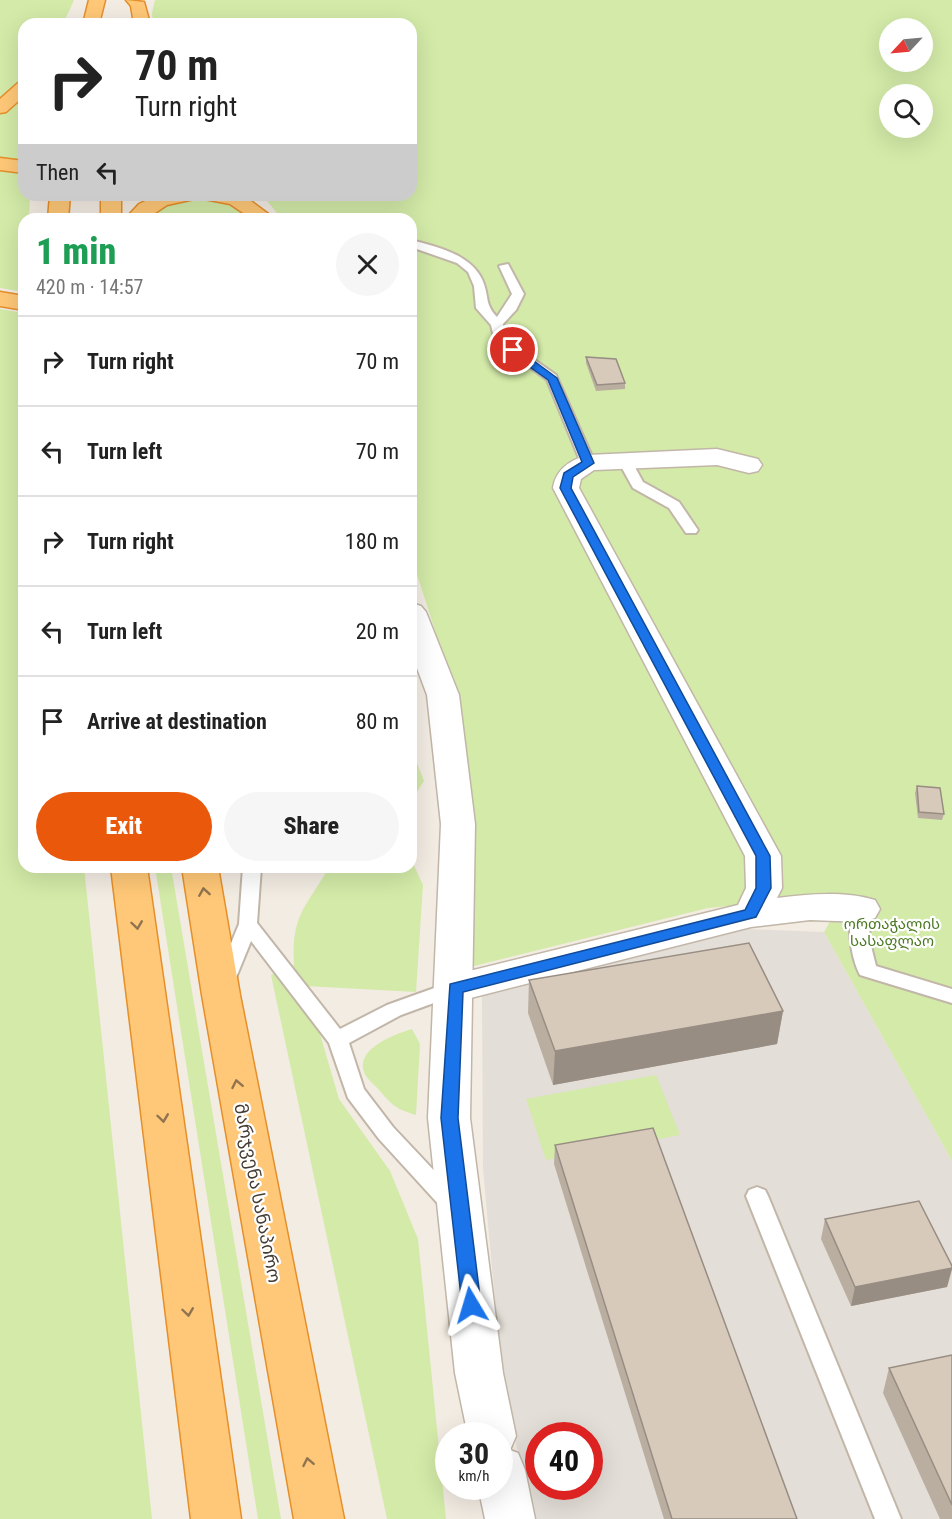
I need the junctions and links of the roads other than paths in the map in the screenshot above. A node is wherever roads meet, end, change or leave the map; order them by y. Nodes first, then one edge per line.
1 (133, 0) edge
2 (96, 2) edge
3 (87, 18) edge
4 (93, 18) edge
5 (127, 18) edge
6 (141, 18) edge
7 (18, 92) edge
8 (0, 108) edge
9 (0, 164) edge
10 (18, 166) edge
11 (160, 201) edge
12 (239, 201) edge
13 (142, 213) edge
14 (258, 213) edge
15 (417, 245) edge
16 (504, 266) dead end
17 (0, 299) edge
18 (18, 302) edge
19 (497, 324) junction
20 (625, 461) junction
21 (588, 463) junction
22 (749, 465) dead end
23 (691, 530) dead end
24 (417, 628) edge
25 (130, 873) edge
26 (201, 873) edge
27 (252, 873) edge
28 (862, 909) joint
29 (751, 914) junction
30 (248, 924) junction
31 (455, 988) junction
32 (221, 995) junction
33 (952, 996) edge
34 (338, 1040) junction
35 (757, 1196) dead end
36 (460, 1214) junction
37 (489, 1422) edge
38 (506, 1500) edge
39 (216, 1519) edge
40 (319, 1519) edge
41 (510, 1519) edge
42 (888, 1519) edge

1 - 5 highway
1 - 6 highway
2 - 3 highway
2 - 4 highway
7 - 8 highway
9 - 10 highway
11 - 13 highway
12 - 14 highway
15 - 19 lane
16 - 19 lane
17 - 18 highway
19 - 21 lane
20 - 21 street
20 - 22 street
20 - 23 lane
21 - 29 street
24 - 31 street
25 -> 39 highway
32 -> 26 highway, მარჯვენა სანაპირო
27 - 30 lane
28 - 29 street
28 - 33 lane
29 - 31 street
30 - 32 lane
30 - 34 lane
31 - 34 lane
31 - 36 street
40 -> 32 highway, მარჯვენა სანაპირო
34 - 36 lane
35 - 42 lane
36 - 37 street
38 - 41 street

